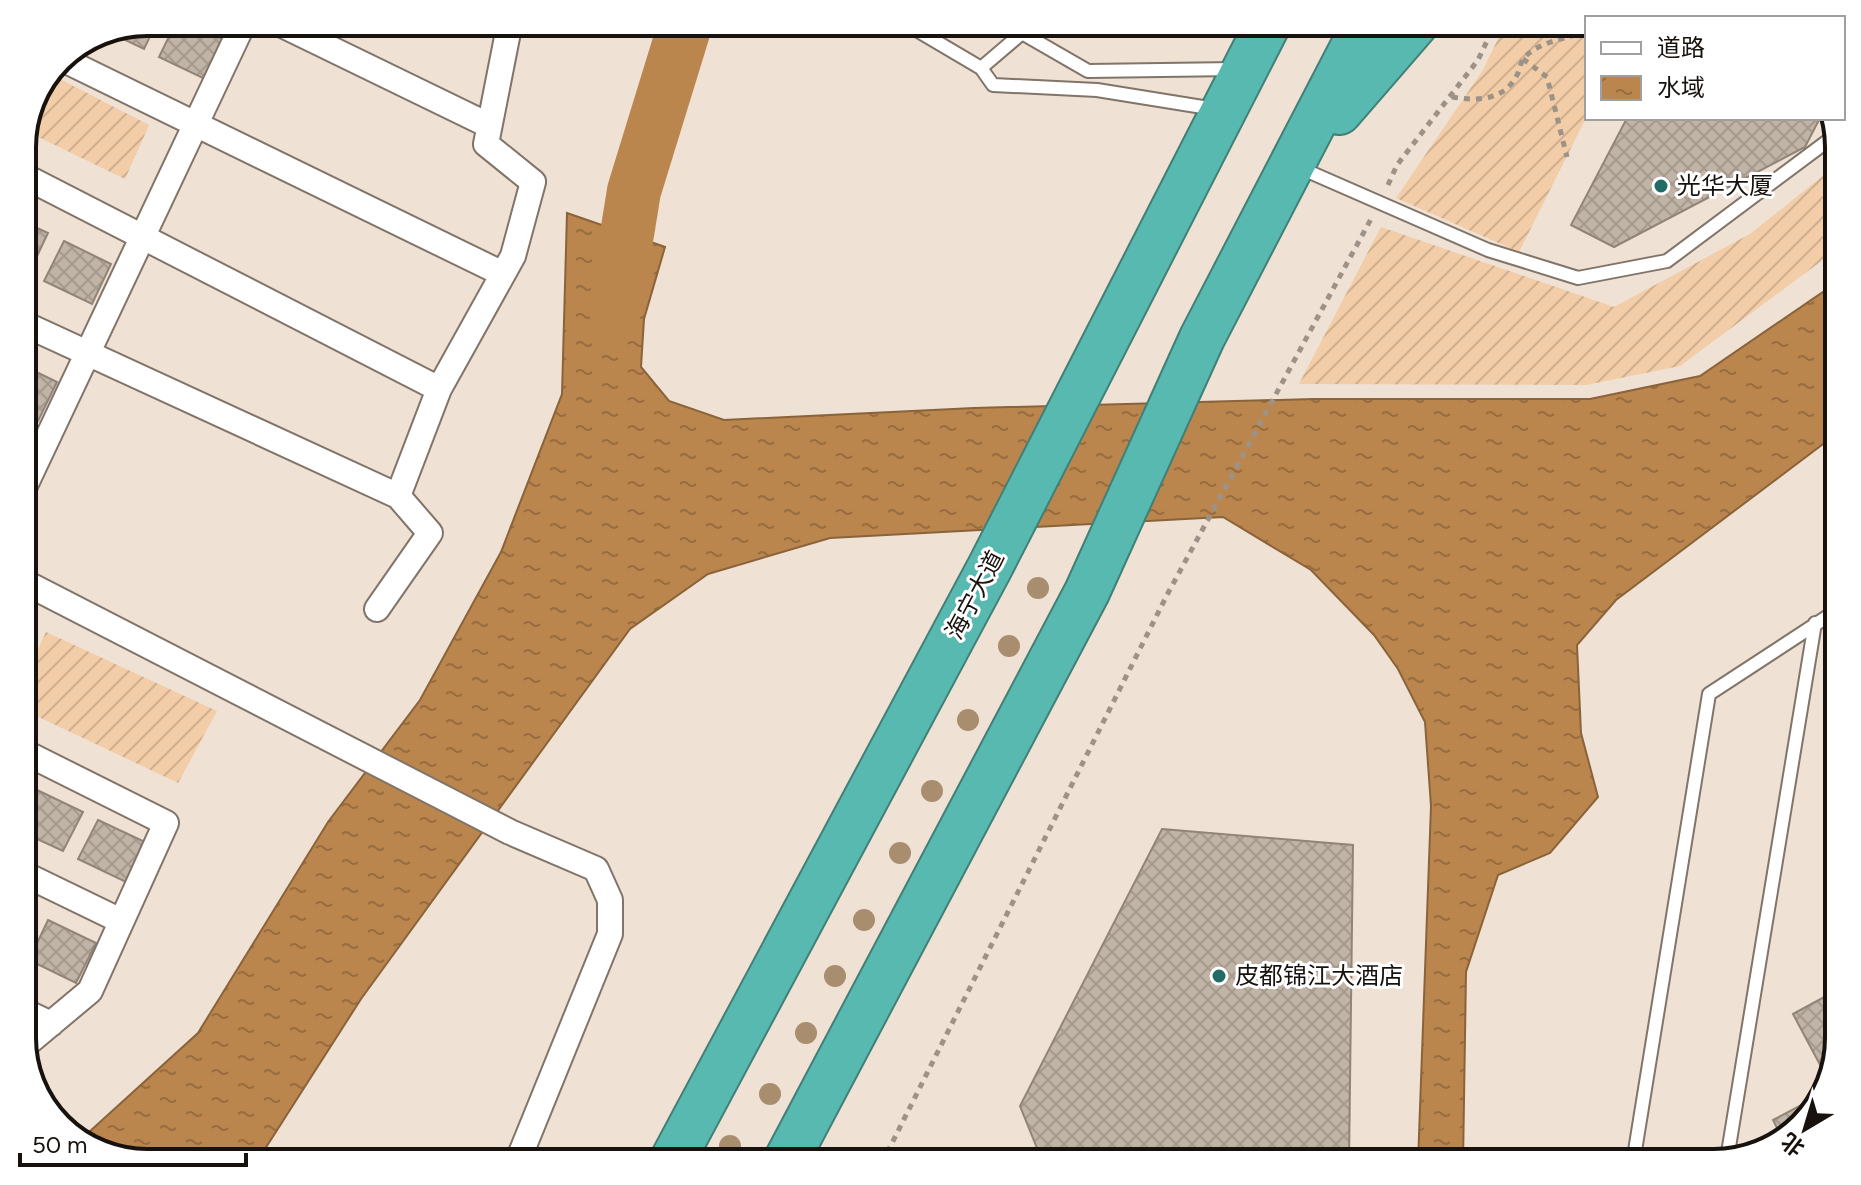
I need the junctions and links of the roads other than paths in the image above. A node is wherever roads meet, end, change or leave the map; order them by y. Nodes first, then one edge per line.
1 (237, 36) edge
2 (305, 36) edge
3 (507, 36) edge
4 (927, 36) edge
5 (1015, 36) edge
6 (1036, 36) edge
7 (1262, 36) edge
8 (1359, 36) edge
9 (1405, 36) edge
10 (73, 65) edge
11 (981, 68) junction
12 (1244, 69) junction
13 (1223, 110) junction
14 (488, 125) junction
15 (195, 126) junction
16 (1825, 143) edge
17 (1292, 165) junction
18 (36, 182) edge
19 (143, 236) junction
20 (503, 274) junction
21 (36, 330) edge
22 (87, 355) junction
23 (439, 389) junction
24 (36, 445) edge
25 (398, 496) junction
26 (36, 588) edge
27 (377, 609) dead end
28 (1825, 617) edge
29 (1815, 623) junction
30 (36, 758) edge
31 (36, 880) edge
32 (121, 921) junction
33 (36, 1017) edge
34 (51, 1024) junction
35 (36, 1036) edge
36 (1729, 1148) edge
37 (523, 1149) edge
38 (678, 1149) edge
39 (792, 1149) edge
40 (1635, 1149) edge

1 - 15 street
2 - 14 street
3 - 14 street
4 - 11 lane
5 - 11 lane
6 - 12 lane
7 - 12 highway, 海宁大道
8 - 17 highway
9 - 17 highway
10 - 15 street
11 - 13 lane
12 - 13 highway, 海宁大道
13 - 38 highway, 海宁大道
14 - 20 street
15 - 19 street
15 - 20 street
16 - 17 lane
17 - 39 highway
18 - 19 street
19 - 22 street
19 - 23 street
20 - 23 street
21 - 22 street
22 - 24 street
22 - 25 street
23 - 25 street
25 - 27 street
26 - 37 street
28 - 29 lane
29 - 36 lane
29 - 40 lane
30 - 32 street
31 - 32 street
32 - 34 street
33 - 34 street
34 - 35 street

